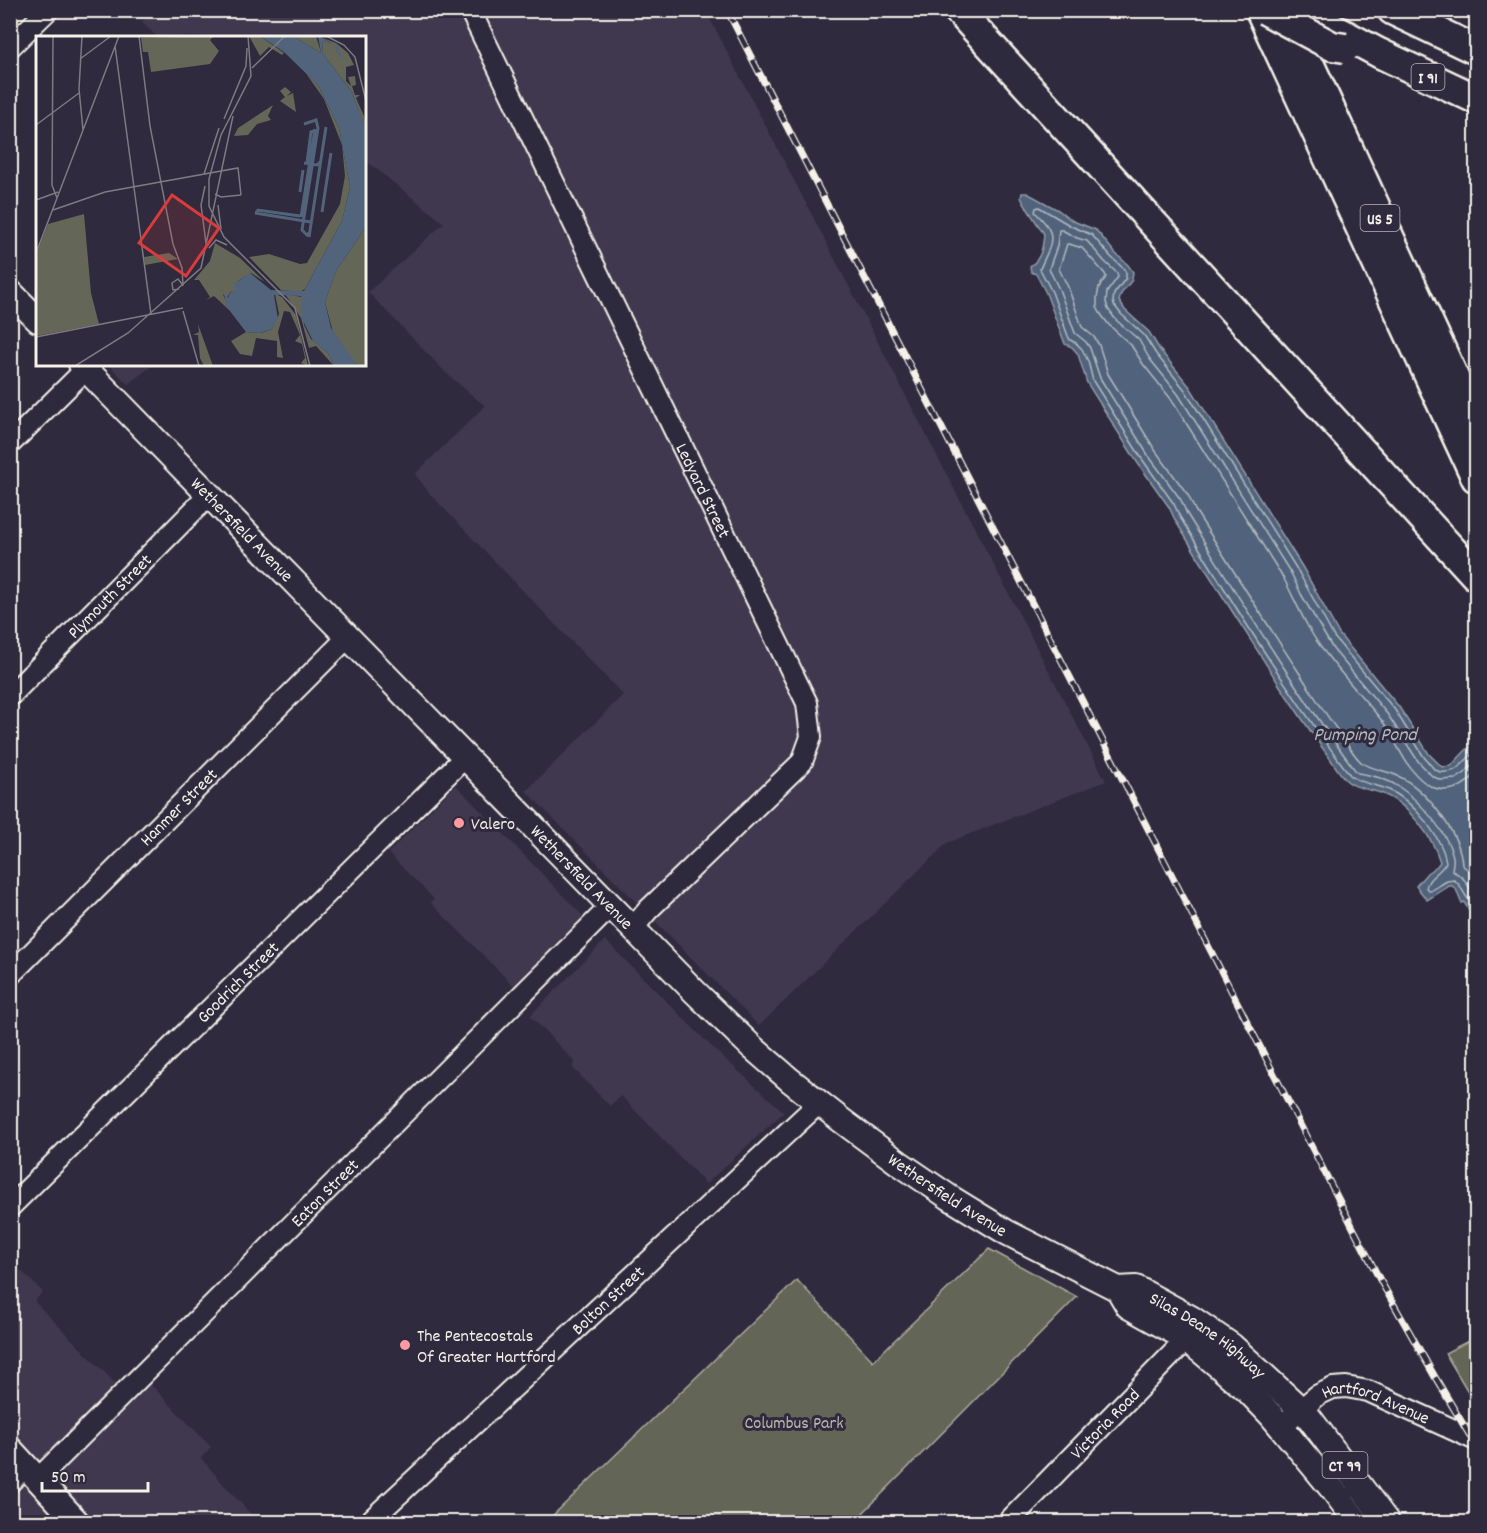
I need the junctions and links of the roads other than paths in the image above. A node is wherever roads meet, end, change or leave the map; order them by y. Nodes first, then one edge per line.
1 (48, 10) edge
2 (470, 10) edge
3 (958, 10) edge
4 (1260, 10) edge
5 (1265, 10) edge
6 (1284, 10) edge
7 (1299, 10) edge
8 (1392, 10) edge
9 (1341, 39) junction
10 (10, 47) edge
11 (1476, 50) edge
12 (1476, 99) edge
13 (10, 292) edge
14 (36, 318) edge
15 (84, 367) edge
16 (1476, 425) edge
17 (10, 444) edge
18 (1476, 478) edge
19 (209, 495) junction
20 (1476, 576) edge
21 (348, 637) junction
22 (10, 696) edge
23 (465, 757) junction
24 (611, 906) junction
25 (633, 928) junction
26 (10, 975) edge
27 (819, 1103) junction
28 (10, 1207) edge
29 (1118, 1289) joint
30 (1192, 1331) junction
31 (1301, 1408) junction
32 (1281, 1426) junction
33 (1476, 1440) edge
34 (21, 1469) edge
35 (1363, 1490) junction
36 (1350, 1514) edge
37 (77, 1522) edge
38 (369, 1522) edge
39 (1008, 1522) edge
40 (1387, 1522) edge

1 - 10 street
2 - 25 street, Ledyard Street
3 - 20 highway
4 - 18 highway, US 5
5 - 9 highway, bridge
6 - 16 highway, US 5
7 - 9 highway
8 - 11 highway, I 91
9 - 12 highway, I 91
13 - 14 main road
15 - 17 street
15 - 19 main road, Wethersfield Avenue
19 - 21 main road, Wethersfield Avenue
19 - 22 street, Plymouth Street
21 - 23 main road, Wethersfield Avenue
21 - 26 street, Hanmer Street
23 - 24 main road, Wethersfield Avenue
23 - 28 street, Goodrich Street
24 - 25 main road, Wethersfield Avenue
24 - 34 street, Eaton Street
25 - 27 main road, Wethersfield Avenue
27 - 29 main road, Wethersfield Avenue
27 - 38 street, Bolton Street
29 - 30 main road, Silas Deane Highway
30 - 31 main road, Silas Deane Highway
30 - 32 main road, Silas Deane Highway
30 - 39 street, Victoria Road
31 - 32 street, Hartford Avenue
31 - 33 street, Hartford Avenue
31 - 35 main road, Silas Deane Highway / CT 99
32 - 36 main road, Silas Deane Highway / CT 99
34 - 37 main road
35 - 36 main road
35 - 40 main road, Silas Deane Highway / CT 99

